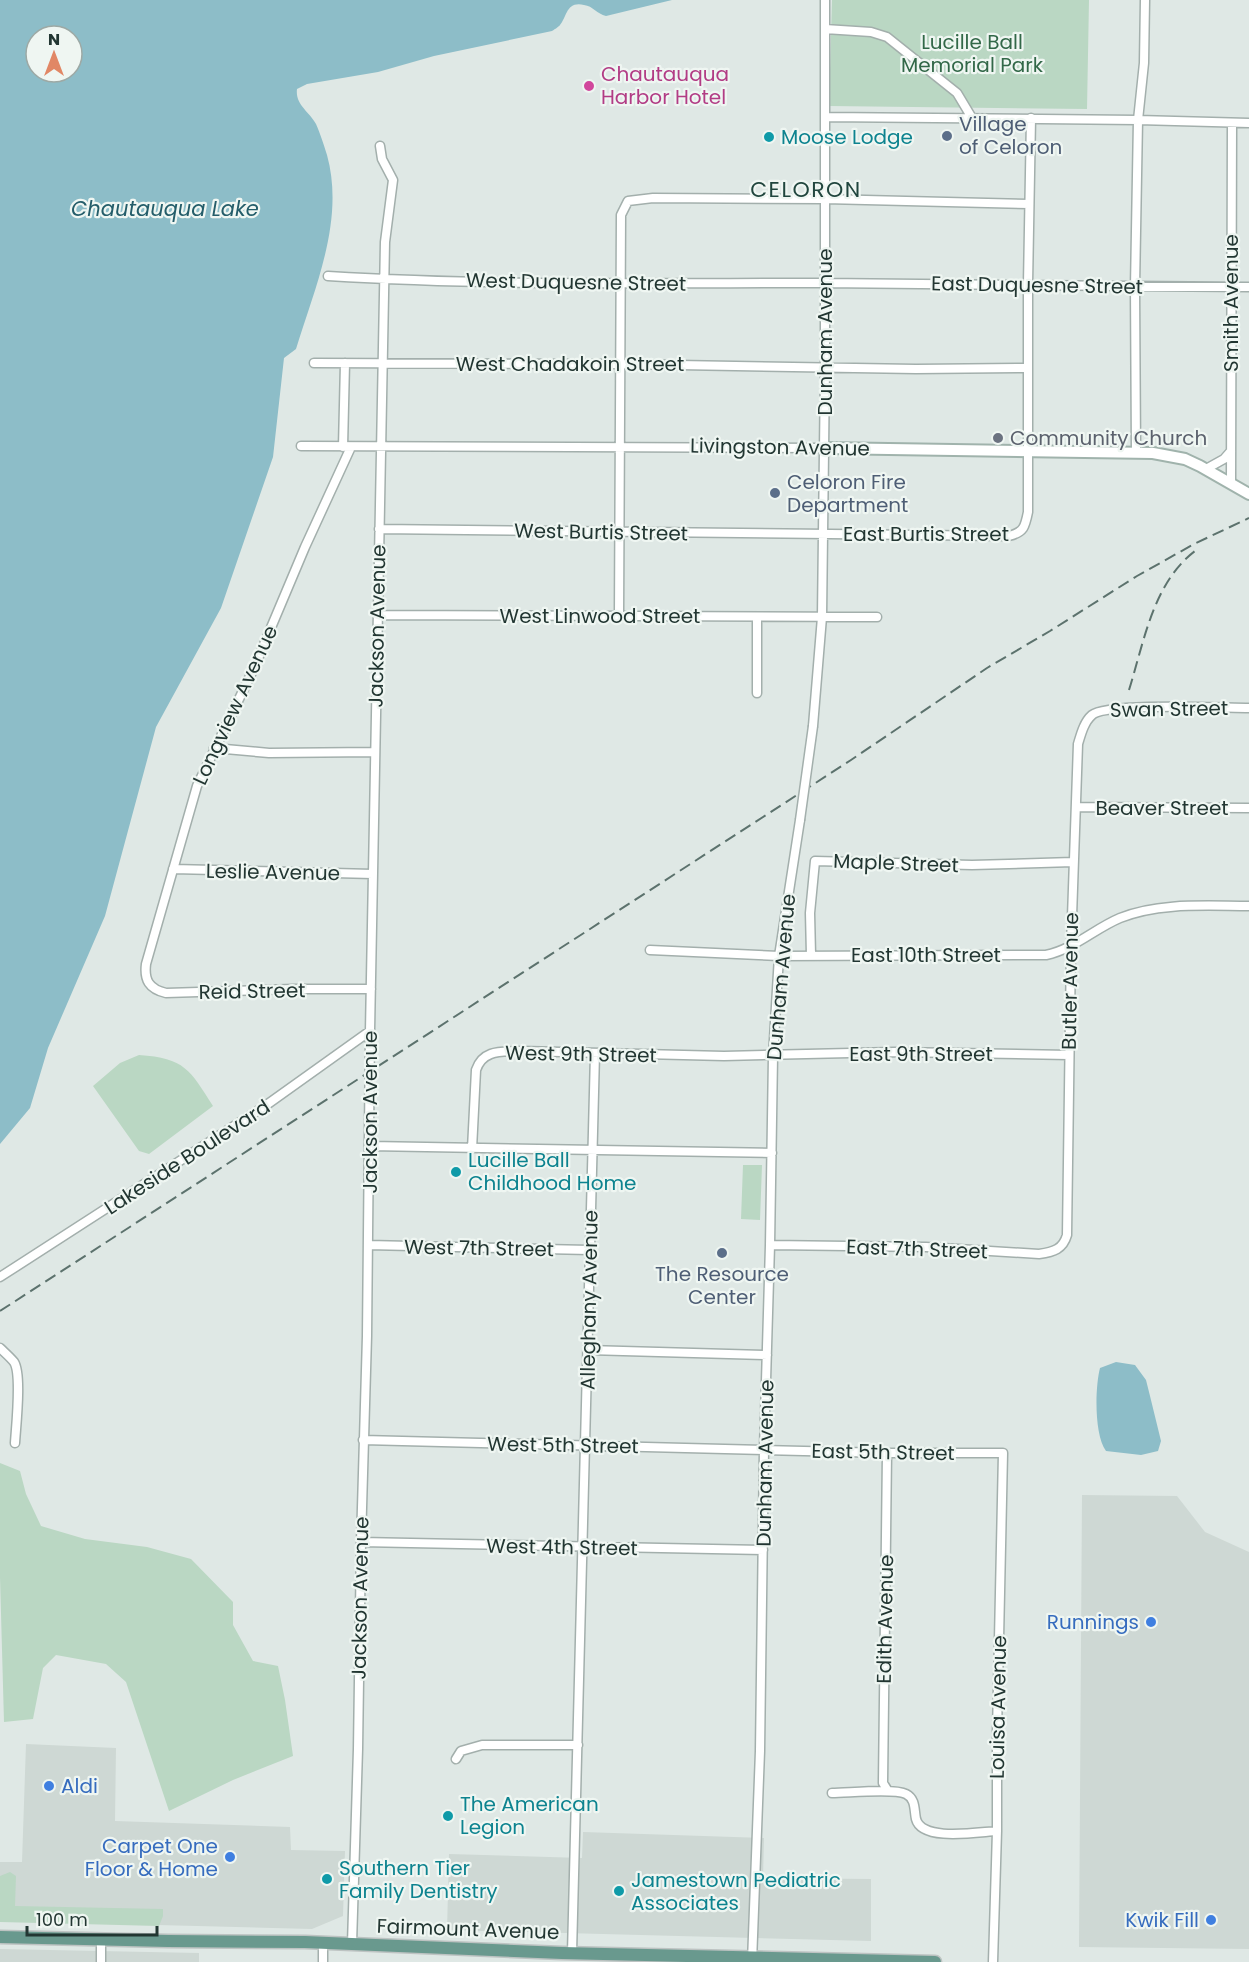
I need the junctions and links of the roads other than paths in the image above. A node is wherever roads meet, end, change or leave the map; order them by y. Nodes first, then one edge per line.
1 (825, 0) edge
2 (1145, 0) edge
3 (825, 29) junction
4 (825, 117) junction
5 (972, 118) junction
6 (1031, 118) junction
7 (1138, 120) junction
8 (1232, 123) junction
9 (1249, 123) edge
10 (380, 146) dead end
11 (825, 199) junction
12 (1029, 204) junction
13 (328, 276) dead end
14 (384, 279) junction
15 (621, 283) junction
16 (825, 283) junction
17 (1028, 284) junction
18 (1135, 287) junction
19 (1230, 287) junction
20 (1249, 287) edge
21 (315, 363) dead end
22 (345, 363) junction
23 (383, 363) junction
24 (621, 364) junction
25 (825, 367) junction
26 (1028, 368) junction
27 (381, 445) junction
28 (301, 446) dead end
29 (620, 446) junction
30 (347, 447) junction
31 (824, 448) junction
32 (1028, 451) junction
33 (1231, 451) junction
34 (1136, 453) junction
35 (1206, 469) junction
36 (1231, 483) junction
37 (1249, 494) edge
38 (379, 529) junction
39 (620, 532) junction
40 (823, 534) junction
41 (378, 615) junction
42 (619, 616) junction
43 (757, 617) junction
44 (822, 617) junction
45 (877, 617) dead end
46 (757, 693) dead end
47 (1249, 708) edge
48 (1091, 716) joint
49 (214, 748) junction
50 (375, 752) junction
51 (1076, 807) junction
52 (1249, 808) edge
53 (1073, 862) junction
54 (174, 869) junction
55 (373, 874) junction
56 (1249, 906) edge
57 (1071, 946) junction
58 (650, 950) dead end
59 (812, 955) junction
60 (779, 956) junction
61 (145, 972) joint
62 (371, 989) junction
63 (370, 1031) junction
64 (595, 1053) junction
65 (1069, 1055) junction
66 (773, 1056) junction
67 (370, 1146) junction
68 (472, 1149) junction
69 (593, 1151) junction
70 (772, 1154) junction
71 (368, 1245) junction
72 (770, 1245) junction
73 (1061, 1246) joint
74 (590, 1251) junction
75 (0, 1277) edge
76 (0, 1348) edge
77 (588, 1350) junction
78 (767, 1355) junction
79 (363, 1440) junction
80 (15, 1443) dead end
81 (585, 1445) junction
82 (764, 1449) junction
83 (887, 1453) junction
84 (1003, 1453) joint
85 (361, 1542) junction
86 (583, 1548) junction
87 (763, 1550) junction
88 (578, 1745) junction
89 (456, 1759) dead end
90 (886, 1788) junction
91 (832, 1793) dead end
92 (997, 1831) junction
93 (0, 1936) edge
94 (101, 1938) junction
95 (322, 1944) junction
96 (352, 1944) junction
97 (565, 1956) edge
98 (654, 1958) edge
99 (753, 1959) edge
100 (878, 1961) edge
101 (101, 1962) edge
102 (322, 1962) edge
103 (935, 1962) edge
104 (993, 1962) edge

1 - 3 street, Dunham Avenue
2 - 7 street
3 - 4 street, Dunham Avenue
3 - 5 street
4 - 5 street
4 - 11 street, Dunham Avenue
5 - 6 street
6 - 7 street
6 - 12 street
7 - 8 street
7 - 18 street
8 - 9 street
8 - 19 street, Smith Avenue
10 - 14 street, Jackson Avenue
11 - 12 street
11 - 15 street
11 - 16 street, Dunham Avenue
12 - 17 street
13 - 14 street, West Duquesne Street
14 - 15 street, West Duquesne Street
14 - 23 street, Jackson Avenue
15 - 16 street, West Duquesne Street
15 - 24 street
16 - 17 street, East Duquesne Street
16 - 25 street, Dunham Avenue
17 - 18 street, East Duquesne Street
17 - 26 street
18 - 19 street, East Duquesne Street
18 - 34 street
19 - 20 street, East Duquesne Street
19 - 33 street, Smith Avenue
21 - 22 street, West Chadakoin Street
22 - 23 street, West Chadakoin Street
22 - 30 street
23 - 24 street, West Chadakoin Street
23 - 27 street, Jackson Avenue
24 - 25 street, West Chadakoin Street
24 - 29 street
25 - 26 street, West Chadakoin Street
25 - 31 street, Dunham Avenue
26 - 32 street
27 - 29 street, Livingston Avenue
27 - 30 street, Livingston Avenue
27 - 38 street, Jackson Avenue
28 - 30 street, Livingston Avenue
29 - 31 street, Livingston Avenue
29 - 39 street
30 - 49 street, Longview Avenue
31 - 32 street, Livingston Avenue
31 - 40 street, Dunham Avenue
32 - 34 street, Livingston Avenue
32 - 40 street, East Burtis Street
33 - 35 street
33 - 36 street, Smith Avenue
34 - 35 street, Livingston Avenue
35 - 36 street, Livingston Avenue
36 - 37 street, Livingston Avenue
38 - 39 street, West Burtis Street
38 - 41 street, Jackson Avenue
39 - 40 street, West Burtis Street
39 - 42 street
40 - 44 street, Dunham Avenue
41 - 42 street, West Linwood Street
41 - 50 street, Jackson Avenue
42 - 43 street, West Linwood Street
43 - 44 street, West Linwood Street
43 - 46 street
44 - 45 street, West Linwood Street
44 - 60 street, Dunham Avenue, bridge
47 - 48 street, Swan Street
48 - 51 street, Butler Avenue
49 - 50 street
49 - 54 street, Longview Avenue
50 - 55 street, Jackson Avenue
51 - 52 street, Beaver Street
51 - 53 street, Butler Avenue
53 - 57 street, Butler Avenue
53 - 59 street, Maple Street
54 - 55 street, Leslie Avenue
54 - 61 street, Longview Avenue
55 - 62 street, Jackson Avenue
56 - 57 street, East 10th Street
57 - 59 street, East 10th Street
57 - 65 street, Butler Avenue
58 - 60 street, East 10th Street
59 - 60 street, East 10th Street
60 - 66 street, Dunham Avenue
61 - 62 street, Reid Street
62 - 63 street, Jackson Avenue
63 - 67 street, Jackson Avenue
63 - 75 street, Lakeside Boulevard
64 - 66 street, West 9th Street
64 - 68 street, West 9th Street
64 - 69 street, Alleghany Avenue
65 - 66 street, East 9th Street
65 - 73 street, Butler Avenue
66 - 70 street, Dunham Avenue
67 - 68 street
67 - 71 street, Jackson Avenue
68 - 69 street
69 - 70 street
69 - 74 street, Alleghany Avenue
70 - 72 street, Dunham Avenue
71 - 74 street, West 7th Street
71 - 79 street, Jackson Avenue
72 - 73 street, East 7th Street
72 - 78 street, Dunham Avenue
74 - 77 street, Alleghany Avenue
76 - 80 street
77 - 78 street
77 - 81 street, Alleghany Avenue
78 - 82 street, Dunham Avenue
79 - 81 street, West 5th Street
79 - 85 street, Jackson Avenue
81 - 82 street, West 5th Street
81 - 86 street, Alleghany Avenue
82 - 83 street, East 5th Street
82 - 87 street, Dunham Avenue
83 - 84 street, East 5th Street
83 - 90 street, Edith Avenue
84 - 92 street, Louisa Avenue
85 - 86 street, West 4th Street
85 - 96 street, Jackson Avenue
86 - 87 street, West 4th Street
86 - 88 street, Alleghany Avenue
87 - 99 street, Dunham Avenue
88 - 89 street
88 - 97 street, Alleghany Avenue
90 - 91 street
90 - 92 street
92 - 104 street, Louisa Avenue
93 - 94 main road, Fairmount Avenue
94 - 95 main road, Fairmount Avenue
94 - 101 street
95 - 96 main road, Fairmount Avenue
95 - 102 street
96 - 97 main road, Fairmount Avenue
97 - 98 main road, Fairmount Avenue
98 - 99 main road, Fairmount Avenue
99 - 100 main road, Fairmount Avenue
100 - 103 main road, Fairmount Avenue

